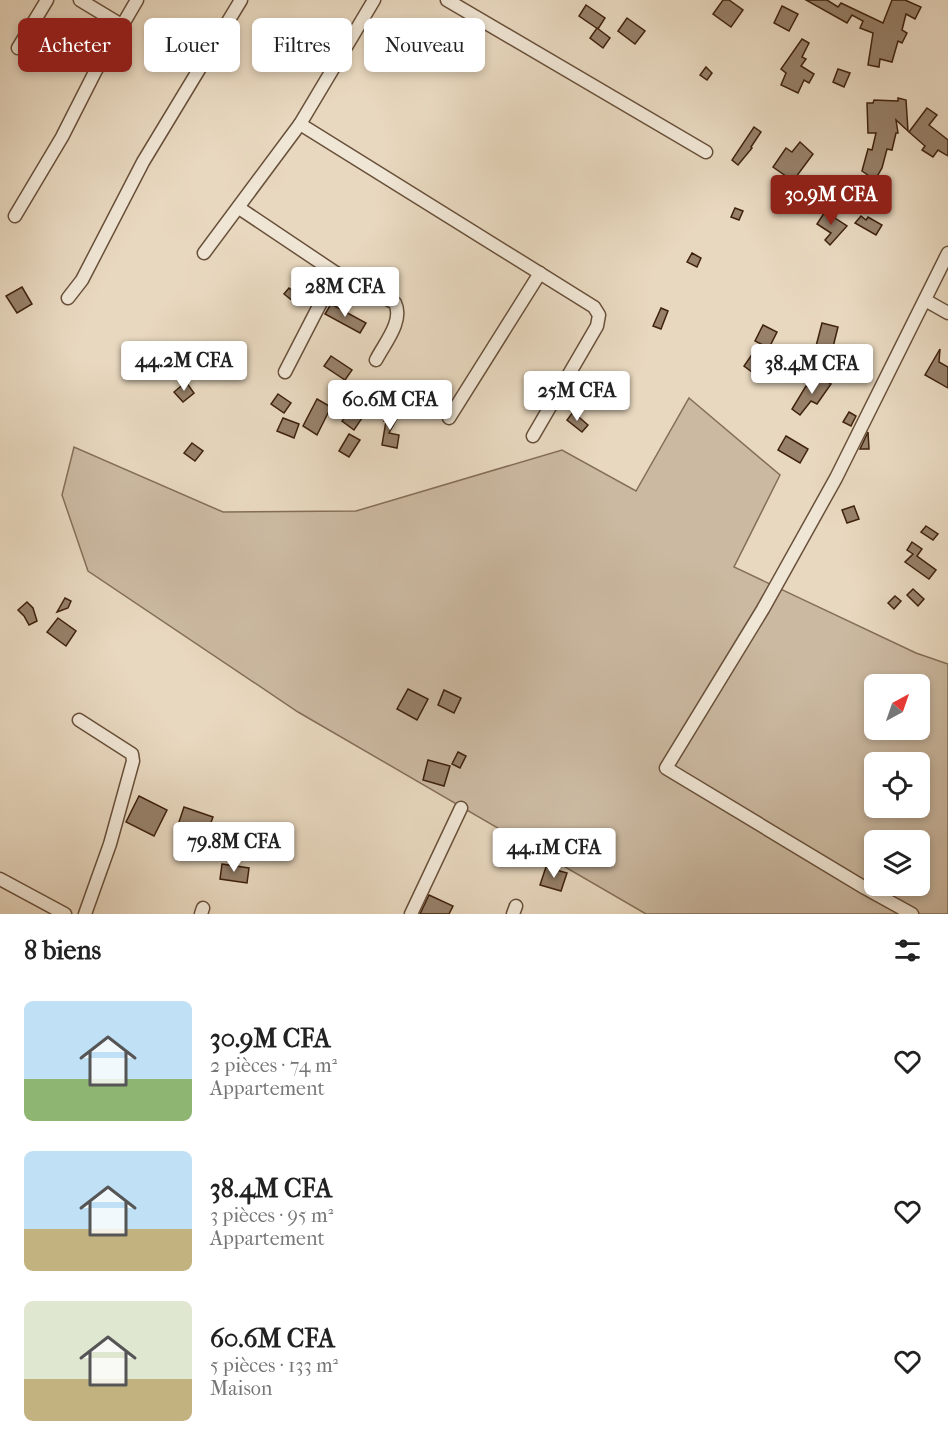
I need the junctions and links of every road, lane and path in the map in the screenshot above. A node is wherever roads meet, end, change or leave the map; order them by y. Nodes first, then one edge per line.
1 (47, 0) edge
2 (80, 0) edge
3 (137, 0) edge
4 (241, 0) edge
5 (374, 0) edge
6 (447, 0) edge
7 (36, 18) edge
8 (110, 18) edge
9 (127, 18) edge
10 (95, 72) edge
11 (300, 124) junction
12 (706, 152) dead end
13 (239, 208) junction
14 (15, 216) dead end
15 (204, 253) dead end
16 (948, 253) edge
17 (336, 273) junction
18 (540, 273) junction
19 (68, 298) dead end
20 (925, 300) junction
21 (948, 313) edge
22 (376, 360) dead end
23 (285, 372) dead end
24 (449, 418) dead end
25 (533, 436) dead end
26 (79, 720) dead end
27 (461, 808) dead end
28 (0, 879) edge
29 (65, 914) edge
30 (85, 914) edge
31 (411, 914) edge
32 (912, 914) edge

1 - 7 street
2 - 8 street
3 - 9 street
4 - 19 street
5 - 11 street
6 - 12 street
10 - 14 street
11 - 13 street
11 - 18 street
13 - 15 street
13 - 17 street
16 - 20 street
17 - 22 street
17 - 23 street
18 - 24 street
18 - 25 street
20 - 21 street
20 - 32 street
26 - 30 street
27 - 31 street
28 - 29 street

